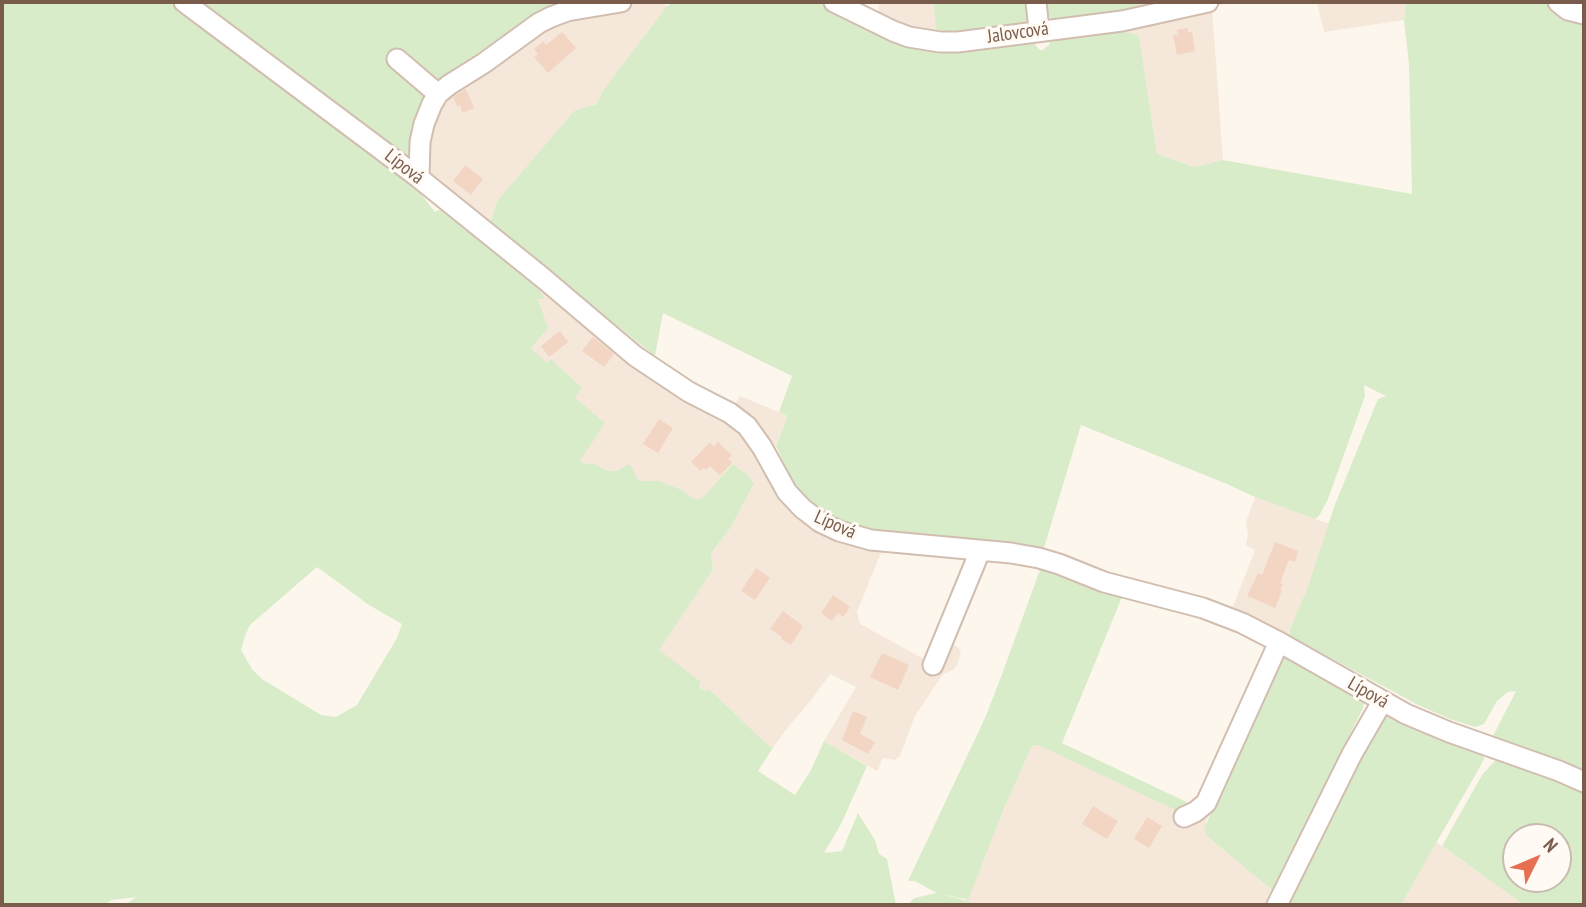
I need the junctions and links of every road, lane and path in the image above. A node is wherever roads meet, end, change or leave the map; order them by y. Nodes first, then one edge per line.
1 (184, 2) edge
2 (621, 2) edge
3 (834, 2) edge
4 (1036, 2) edge
5 (1208, 2) edge
6 (1558, 2) edge
7 (1584, 14) edge
8 (1040, 30) junction
9 (397, 59) dead end
10 (438, 94) junction
11 (419, 178) junction
12 (980, 551) junction
13 (1279, 642) junction
14 (933, 665) dead end
15 (1382, 702) junction
16 (1584, 782) edge
17 (1184, 817) dead end
18 (1277, 905) edge

1 - 11 street, Lípová
2 - 10 street
3 - 8 street, Jalovcová
4 - 8 street
5 - 8 street, Jalovcová
6 - 7 street
9 - 10 street
10 - 11 street
11 - 12 street, Lípová
12 - 13 street, Lípová
12 - 14 street
13 - 15 street, Lípová
13 - 17 street
15 - 16 street, Lípová
15 - 18 street

